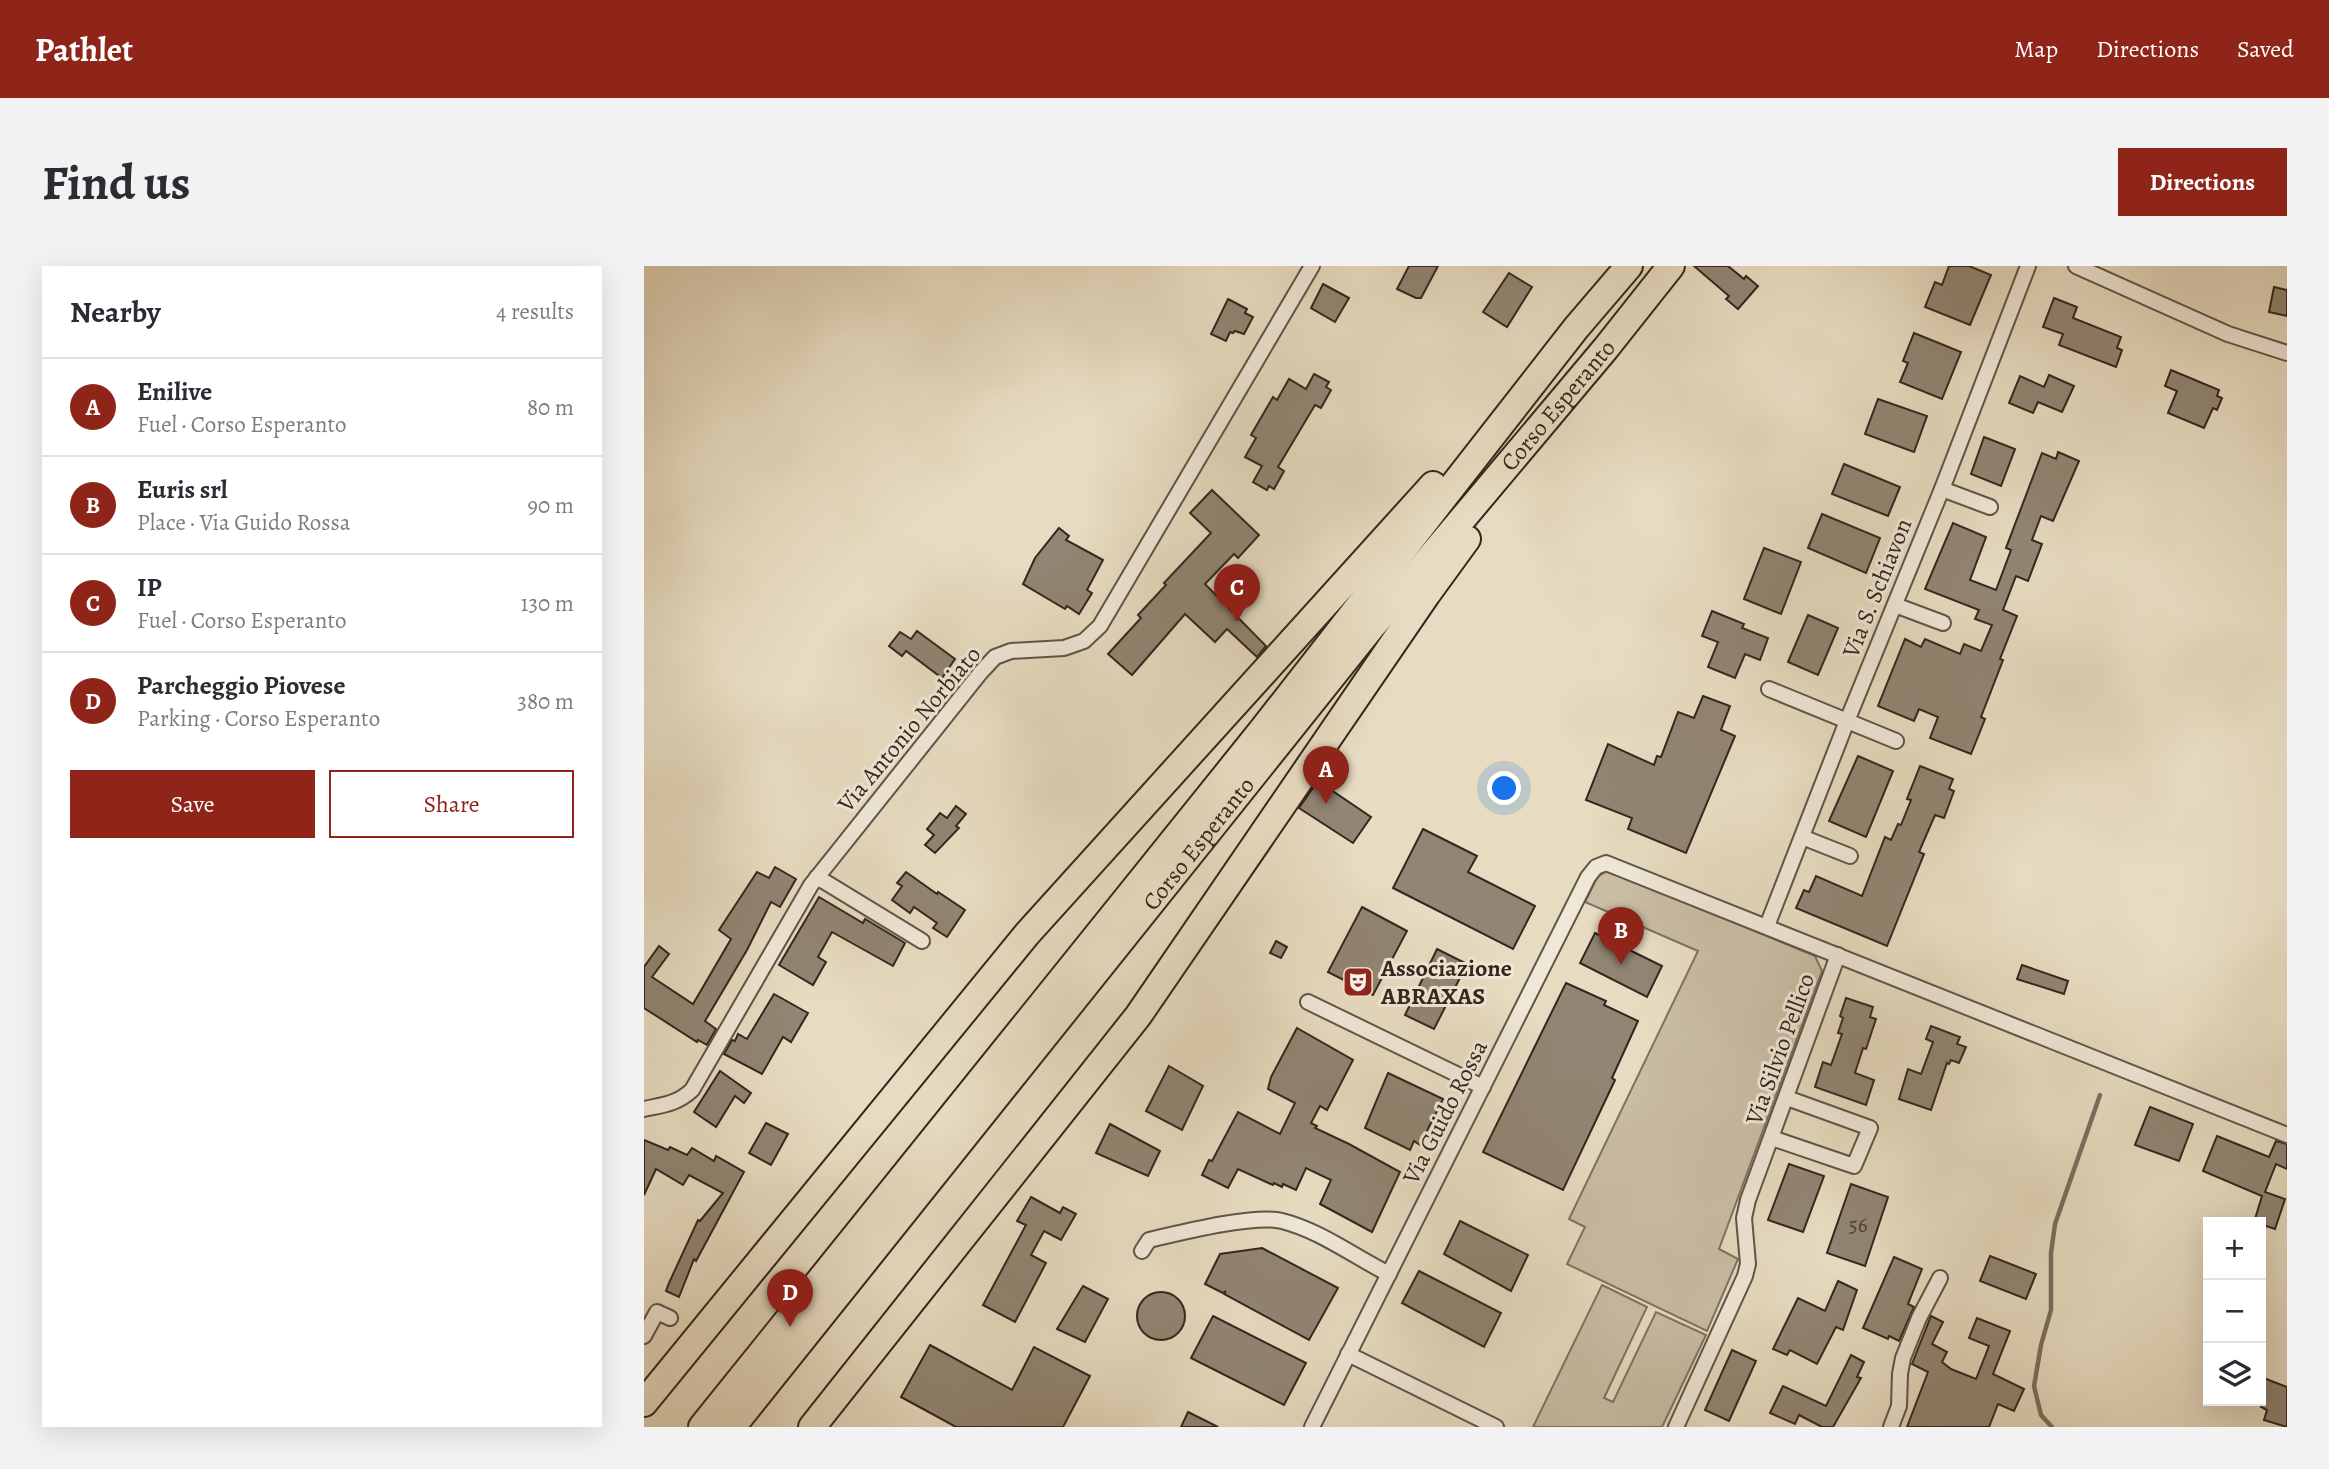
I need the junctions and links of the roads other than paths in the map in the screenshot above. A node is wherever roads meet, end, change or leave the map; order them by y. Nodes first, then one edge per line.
1 (1312, 266) edge
2 (1629, 266) edge
3 (1671, 266) edge
4 (2028, 266) edge
5 (2076, 266) edge
6 (1576, 328) junction
7 (1606, 348) junction
8 (2287, 353) edge
9 (1942, 489) junction
10 (1990, 507) dead end
11 (1895, 605) junction
12 (1943, 624) dead end
13 (1769, 689) dead end
14 (1847, 721) junction
15 (1896, 741) dead end
16 (1802, 838) junction
17 (1850, 856) dead end
18 (817, 877) junction
19 (1581, 890) joint
20 (1767, 926) junction
21 (922, 942) dead end
22 (1838, 955) junction
23 (1308, 1003) dead end
24 (1483, 1087) junction
25 (1787, 1098) junction
26 (644, 1109) edge
27 (2267, 1126) junction
28 (2287, 1127) edge
29 (2287, 1135) edge
30 (1772, 1138) junction
31 (909, 1187) junction
32 (1142, 1251) dead end
33 (1389, 1274) junction
34 (1940, 1278) dead end
35 (670, 1318) dead end
36 (644, 1336) edge
37 (1348, 1354) junction
38 (644, 1403) edge
39 (702, 1427) edge
40 (732, 1427) edge
41 (812, 1427) edge
42 (1312, 1427) edge
43 (1496, 1427) edge
44 (1676, 1427) edge
45 (1891, 1427) edge

1 - 18 street, Via Antonio Norbiato
2 - 6 highway, Corso Esperanto
3 - 7 highway, Corso Esperanto
4 - 9 street, Via S. Schiavon
5 - 8 street
6 - 31 highway, Corso Esperanto
6 - 38 highway
7 - 31 highway, Corso Esperanto
7 - 41 highway
9 - 10 street
9 - 11 street, Via S. Schiavon
11 - 12 street
11 - 14 street, Via S. Schiavon
13 - 14 street
14 - 15 street
14 - 16 street, Via S. Schiavon
16 - 17 street
16 - 20 street, Via S. Schiavon
18 - 21 street
18 - 26 street, Via Antonio Norbiato
19 - 20 street, Via Silvio Pellico
19 - 24 street, Via Guido Rossa
20 - 22 street, Via Silvio Pellico
22 - 25 street, Via Silvio Pellico
22 - 27 street
23 - 24 street
24 - 33 street, Via Guido Rossa
25 - 30 street, Via Silvio Pellico
25 - 30 street
27 - 28 street
27 - 29 street
30 - 44 street, Via Silvio Pellico
31 - 39 highway, Corso Esperanto
31 - 40 highway, Corso Esperanto
32 - 33 street
33 - 37 street, Via Guido Rossa
34 - 45 street
35 - 36 street
37 - 42 street, Via Guido Rossa
37 - 43 street

